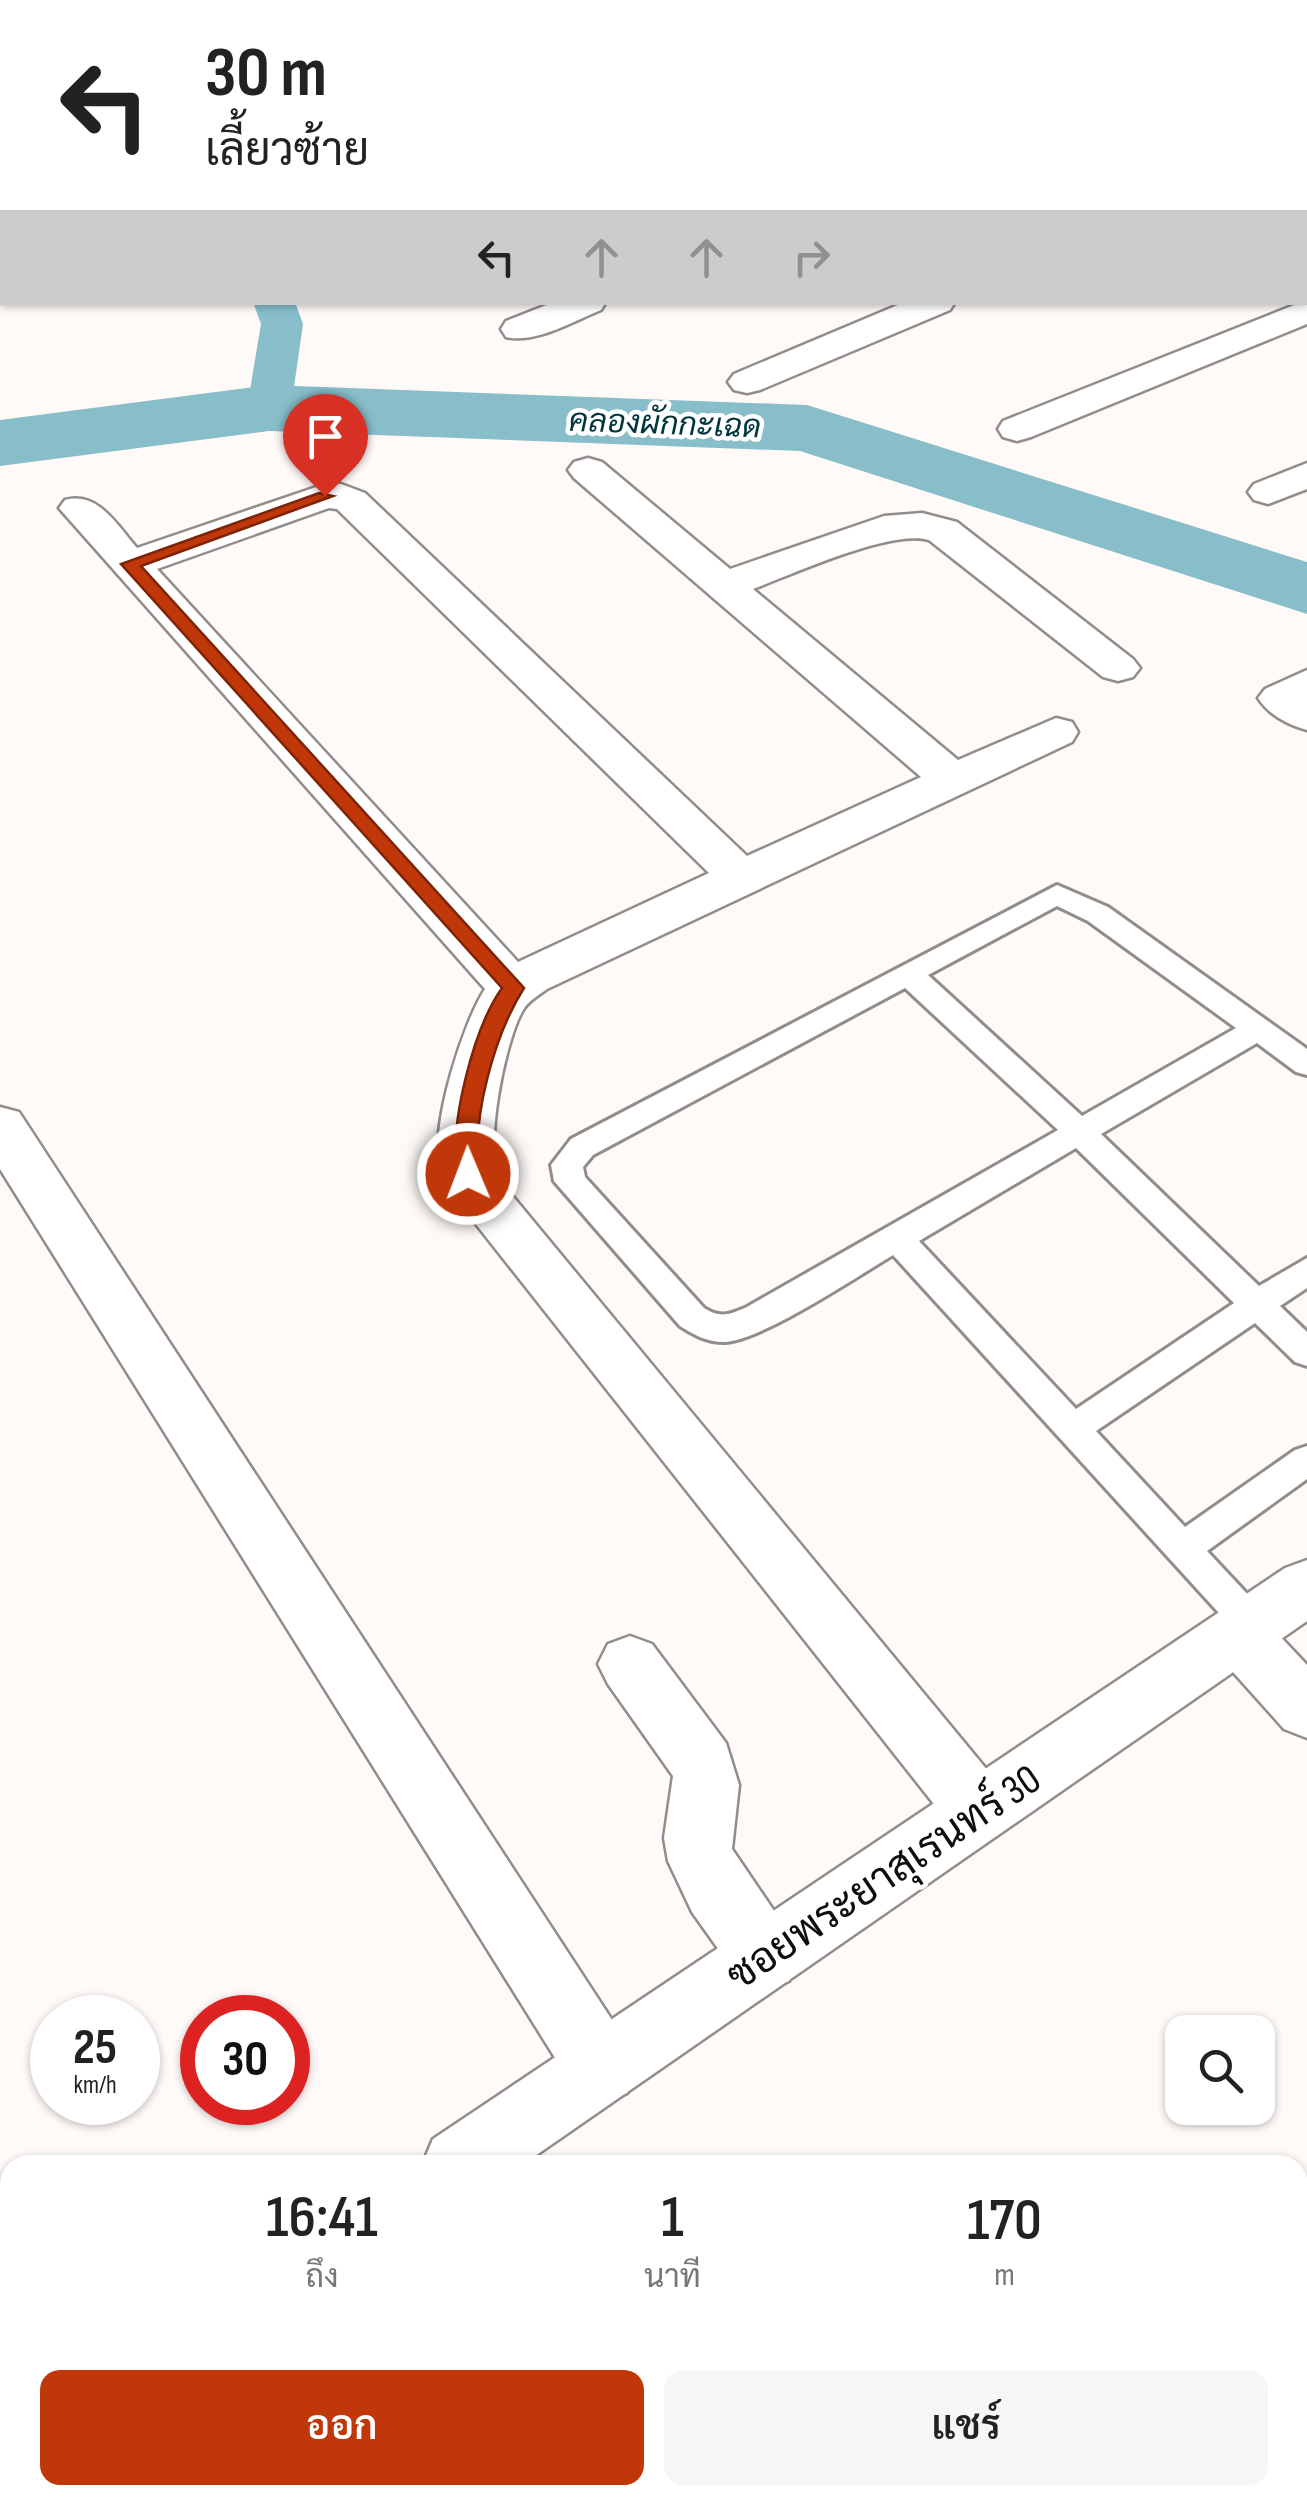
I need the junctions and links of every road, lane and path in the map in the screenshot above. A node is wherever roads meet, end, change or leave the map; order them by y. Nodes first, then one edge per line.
1 (580, 305) edge
2 (930, 305) edge
3 (1307, 310) edge
4 (518, 329) dead end
5 (747, 382) dead end
6 (1017, 429) dead end
7 (588, 470) dead end
8 (1307, 474) edge
9 (1268, 492) dead end
10 (80, 508) dead end
11 (130, 564) junction
12 (724, 585) junction
13 (1118, 668) dead end
14 (1056, 732) dead end
15 (952, 779) junction
16 (741, 877) junction
17 (906, 973) junction
18 (513, 988) junction
19 (1257, 1028) junction
20 (1307, 1064) edge
21 (0, 1126) edge
22 (1080, 1132) junction
23 (897, 1238) junction
24 (1307, 1271) edge
25 (1256, 1306) junction
26 (1307, 1353) edge
27 (1073, 1429) junction
28 (1307, 1460) edge
29 (1183, 1548) junction
30 (1307, 1587) edge
31 (1245, 1629) junction
32 (630, 1664) dead end
33 (1307, 1709) edge
34 (980, 1810) junction
35 (765, 1957) junction
36 (602, 2068) junction
37 (474, 2155) edge

1 - 4 street
2 - 5 street
3 - 6 street
7 - 12 street
8 - 9 street
10 - 11 street
11 - 16 street
11 - 18 street
12 - 13 street
12 - 15 street
14 - 15 street
15 - 16 street
16 - 18 street
17 - 19 lane
17 - 22 lane
17 - 23 lane
18 - 34 street
19 - 20 lane
19 - 22 lane
21 - 36 street
22 - 23 lane
22 - 25 lane
23 - 27 lane
24 - 25 lane
25 - 26 lane
25 - 27 lane
27 - 29 lane
28 - 29 lane
29 - 31 lane
30 - 31 street, ซอยพระยาสุเรนทร์ 30
31 - 33 street
31 - 34 street, ซอยพระยาสุเรนทร์ 30
32 - 35 street
34 - 35 street, ซอยพระยาสุเรนทร์ 30
35 - 36 street, ซอยพระยาสุเรนทร์ 30
36 - 37 street, ซอยพระยาสุเรนทร์ 30

